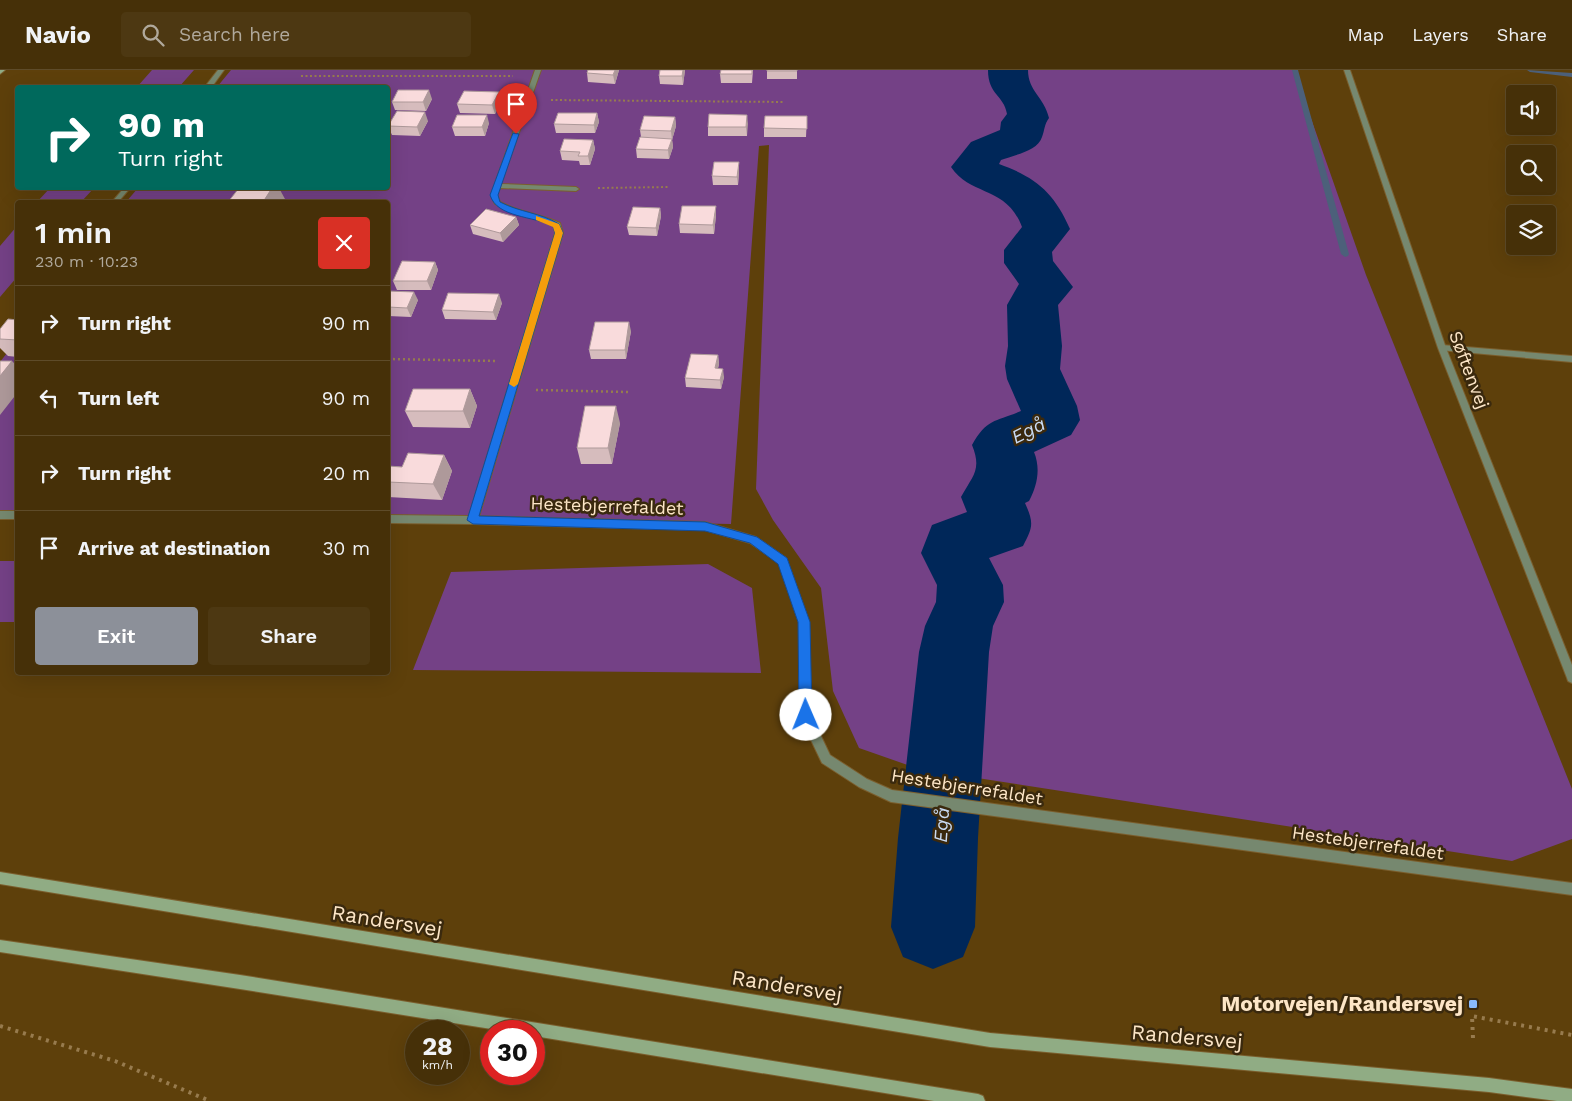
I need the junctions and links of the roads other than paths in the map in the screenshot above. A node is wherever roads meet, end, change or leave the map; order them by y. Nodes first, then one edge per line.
1 (221, 70) edge
2 (1347, 70) edge
3 (537, 73) edge
4 (209, 85) edge
5 (497, 186) junction
6 (576, 189) road end
7 (125, 190) edge
8 (117, 200) edge
9 (1442, 348) junction
10 (1572, 358) edge
11 (0, 515) edge
12 (15, 515) edge
13 (390, 519) edge
14 (473, 520) junction
15 (1572, 678) edge
16 (0, 878) edge
17 (1572, 889) edge
18 (0, 946) edge
19 (1572, 1096) edge
20 (978, 1101) edge

1 - 4 street
2 - 9 street, Søftenvej
3 - 5 street
5 - 6 street
5 - 14 street
7 - 8 street
9 - 10 street
9 - 15 street, Søftenvej
11 - 12 street
13 - 14 street, Hestebjerrefaldet
14 - 17 street, Hestebjerrefaldet
16 - 19 main road, Randersvej
18 - 20 main road

